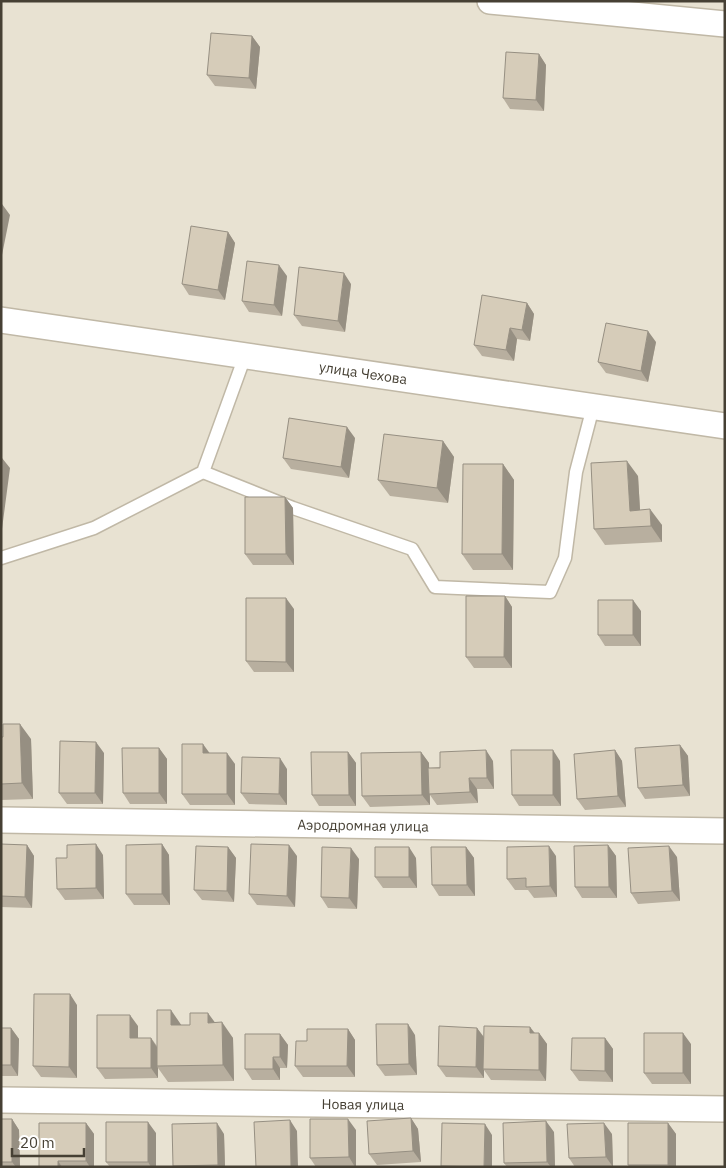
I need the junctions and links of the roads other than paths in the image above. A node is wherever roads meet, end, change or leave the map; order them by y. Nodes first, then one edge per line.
1 (490, 1) edge
2 (725, 24) edge
3 (1, 320) edge
4 (245, 356) junction
5 (593, 407) junction
6 (725, 426) edge
7 (203, 472) junction
8 (1, 558) edge
9 (1, 820) edge
10 (725, 831) edge
11 (1, 1100) edge
12 (725, 1109) edge

1 - 2 street
3 - 4 street, улица Чехова
4 - 5 street, улица Чехова
4 - 7 lane
5 - 6 street, улица Чехова
5 - 7 lane
7 - 8 lane
9 - 10 street, Аэродромная улица
11 - 12 street, Новая улица

